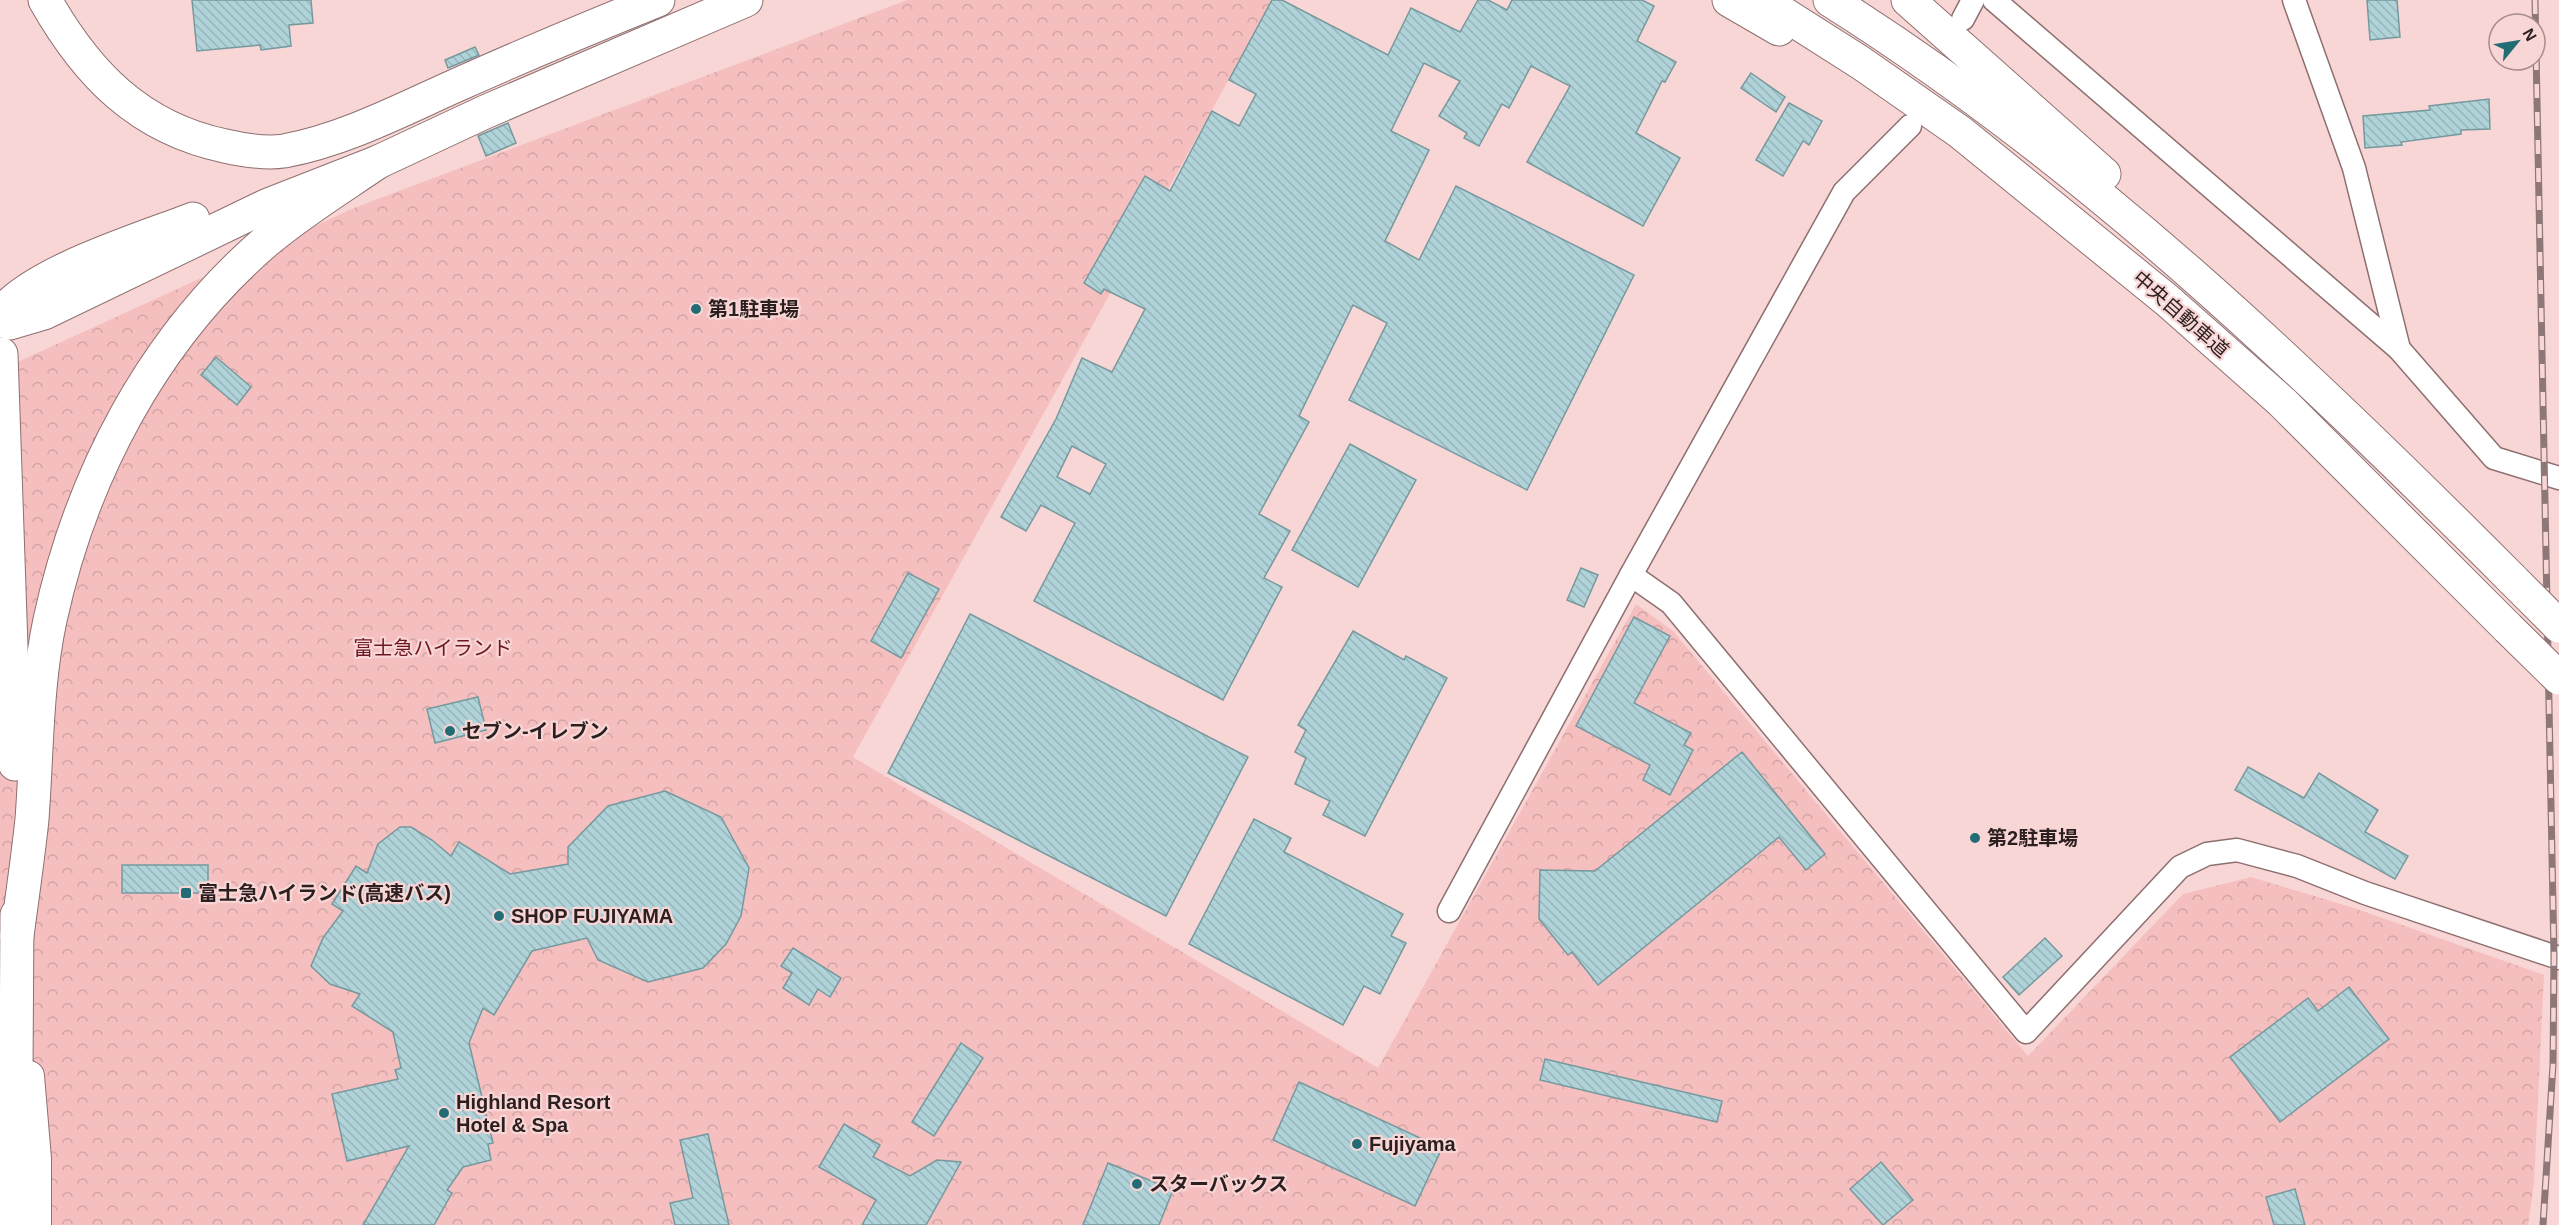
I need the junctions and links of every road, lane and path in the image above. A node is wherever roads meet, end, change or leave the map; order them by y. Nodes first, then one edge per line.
1 (45, 0) edge
2 (658, 0) edge
3 (746, 0) edge
4 (1729, 0) edge
5 (1762, 0) edge
6 (1830, 0) edge
7 (1908, 0) edge
8 (1994, 0) edge
9 (2294, 0) edge
10 (2016, 8) edge
11 (383, 118) junction
12 (1910, 126) dead end
13 (1960, 132) junction
14 (378, 162) junction
15 (0, 315) edge
16 (0, 320) edge
17 (2399, 349) junction
18 (1, 354) edge
19 (2407, 473) junction
20 (2559, 478) edge
21 (1631, 575) junction
22 (2559, 626) edge
23 (2559, 678) edge
24 (1449, 911) dead end
25 (17, 936) junction
26 (2559, 958) edge
27 (15, 1225) edge
28 (36, 1225) edge

1 - 11 highway
2 - 11 highway
3 - 14 highway
4 - 13 highway
5 - 13 highway, 中央自動車道
6 - 19 highway, 中央自動車道
7 - 19 highway
8 - 10 street
9 - 17 street
10 - 17 street
11 - 15 highway
12 - 21 street
13 - 23 highway, 中央自動車道, bridge
14 - 16 highway
14 - 25 highway
17 - 20 street
18 - 25 highway
19 - 22 highway, 中央自動車道, bridge
21 - 24 street
21 - 26 street
25 - 27 highway
25 - 28 main road

